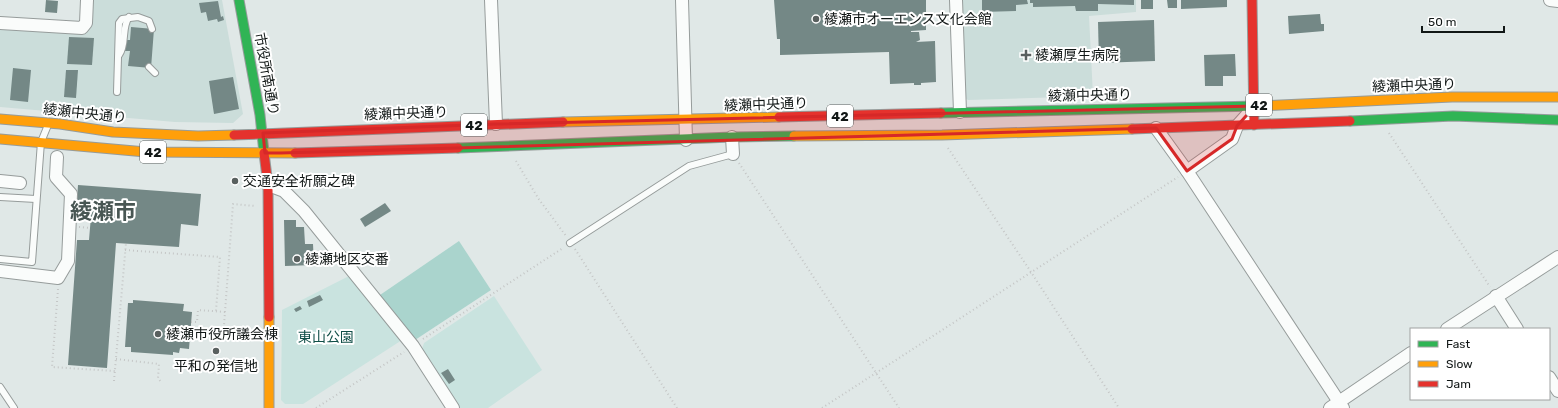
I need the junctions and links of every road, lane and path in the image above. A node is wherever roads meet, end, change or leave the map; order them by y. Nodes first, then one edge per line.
1 (87, 0) edge
2 (239, 0) edge
3 (491, 0) edge
4 (682, 0) edge
5 (956, 0) edge
6 (1252, 0) edge
7 (1550, 0) edge
8 (1558, 1) edge
9 (0, 23) edge
10 (152, 28) dead end
11 (149, 67) dead end
12 (155, 73) dead end
13 (117, 92) dead end
14 (1558, 97) edge
15 (1255, 106) junction
16 (960, 112) junction
17 (0, 119) edge
18 (1384, 119) junction
19 (1558, 120) edge
20 (685, 121) junction
21 (48, 123) junction
22 (496, 124) junction
23 (1254, 125) junction
24 (1237, 126) junction
25 (1156, 128) junction
26 (263, 133) junction
27 (942, 135) junction
28 (732, 138) junction
29 (0, 139) edge
30 (686, 140) junction
31 (41, 142) junction
32 (507, 147) junction
33 (265, 153) junction
34 (733, 154) junction
35 (57, 157) dead end
36 (1188, 171) junction
37 (0, 181) edge
38 (20, 183) dead end
39 (268, 190) junction
40 (0, 197) edge
41 (36, 199) junction
42 (256, 206) dead end
43 (570, 242) junction
44 (126, 243) dead end
45 (125, 250) junction
46 (1558, 257) edge
47 (0, 259) edge
48 (0, 271) edge
49 (1031, 272) junction
50 (58, 278) junction
51 (1496, 296) junction
52 (216, 311) junction
53 (225, 312) junction
54 (191, 322) dead end
55 (1448, 328) edge
56 (1516, 328) edge
57 (232, 340) dead end
58 (413, 346) junction
59 (1410, 355) edge
60 (116, 359) junction
61 (115, 371) junction
62 (876, 373) junction
63 (1550, 379) edge
64 (114, 381) dead end
65 (161, 382) dead end
66 (0, 387) edge
67 (1558, 391) edge
68 (1337, 406) edge
69 (14, 408) edge
70 (269, 408) edge
71 (316, 408) edge
72 (453, 408) edge
73 (677, 408) edge
74 (822, 408) edge
75 (899, 408) edge
76 (1119, 408) edge

1 - 9 street
2 - 26 main road, 市役所南通り
3 - 22 street
4 - 20 street
5 - 16 street
6 - 15 main road
7 - 8 street
10 - 13 lane
11 - 12 lane
14 - 15 main road, 綾瀬中央通り / 42
15 - 16 main road, 綾瀬中央通り / 42
15 - 23 main road
15 - 24 street
16 - 20 main road, 綾瀬中央通り / 42
17 - 21 main road, 綾瀬中央通り / 42
18 - 19 main road, 42
18 - 23 main road, 42
18 - 51 path
20 - 22 main road, 綾瀬中央通り / 42
20 - 30 street
21 - 26 main road, 綾瀬中央通り / 42
21 - 31 lane
22 - 26 main road, 綾瀬中央通り / 42
23 - 24 main road, 42
24 - 25 main road, 42
24 - 36 street
25 - 27 main road, 42
25 - 36 street
26 - 33 main road, 市役所南通り
27 - 28 main road, 42
27 - 49 path
28 - 30 main road, 42
28 - 34 street
29 - 31 main road, 42
30 - 32 main road, 42
31 - 33 main road, 42
31 - 41 lane
32 - 33 main road, 42
32 - 43 path
33 - 39 main road, 市役所南通り
34 - 43 lane
34 - 62 path
35 - 50 street
36 - 49 path
36 - 68 street
37 - 38 street
39 - 58 street
39 - 70 main road, 市役所南通り
40 - 41 lane
41 - 47 lane
42 - 53 path
43 - 58 path
43 - 73 path
44 - 45 path
45 - 52 path
45 - 60 path
46 - 51 street
48 - 50 street
49 - 62 path
49 - 76 path
50 - 61 path
51 - 55 street
51 - 56 street
52 - 53 path
52 - 54 path
53 - 57 path
58 - 71 path
58 - 72 street
59 - 68 street
60 - 61 path
60 - 65 path
61 - 64 path
62 - 74 path
62 - 75 path
63 - 67 street
66 - 69 lane

